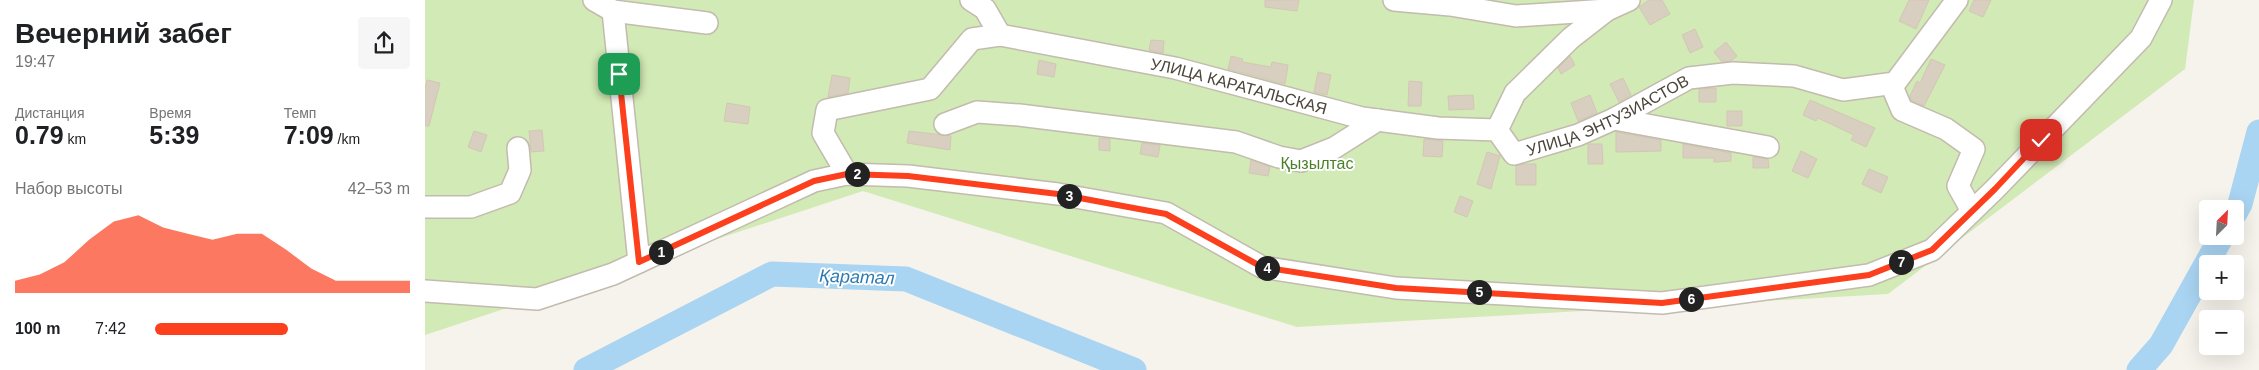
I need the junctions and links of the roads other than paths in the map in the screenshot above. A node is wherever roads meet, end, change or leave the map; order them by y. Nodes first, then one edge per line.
1 (594, 0) edge
2 (971, 0) edge
3 (1394, 0) edge
4 (1629, 0) edge
5 (1957, 0) edge
6 (2161, 0) edge
7 (1607, 10) junction
8 (613, 11) junction
9 (707, 23) dead end
10 (999, 35) junction
11 (1891, 84) junction
12 (1614, 119) junction
13 (1378, 120) junction
14 (945, 124) dead end
15 (1497, 130) junction
16 (1768, 147) dead end
17 (519, 148) dead end
18 (847, 174) junction
19 (425, 207) edge
20 (1972, 211) junction
21 (639, 262) junction
22 (425, 291) edge

1 - 8 street
2 - 10 street
3 - 7 street
4 - 7 street
5 - 11 street
6 - 20 street
7 - 15 street
8 - 9 street
8 - 21 street
10 - 13 street, УЛИЦА КАРАТАЛЬСКАЯ
10 - 18 street, УЛИЦА КАРАТАЛЬСКАЯ
11 - 12 street, УЛИЦА ЭНТУЗИАСТОВ
11 - 20 street
12 - 15 street, УЛИЦА ЭНТУЗИАСТОВ
12 - 16 street
13 - 14 street
13 - 15 street, УЛИЦА КАРАТАЛЬСКАЯ
17 - 19 street
18 - 20 street
18 - 21 street
21 - 22 street

